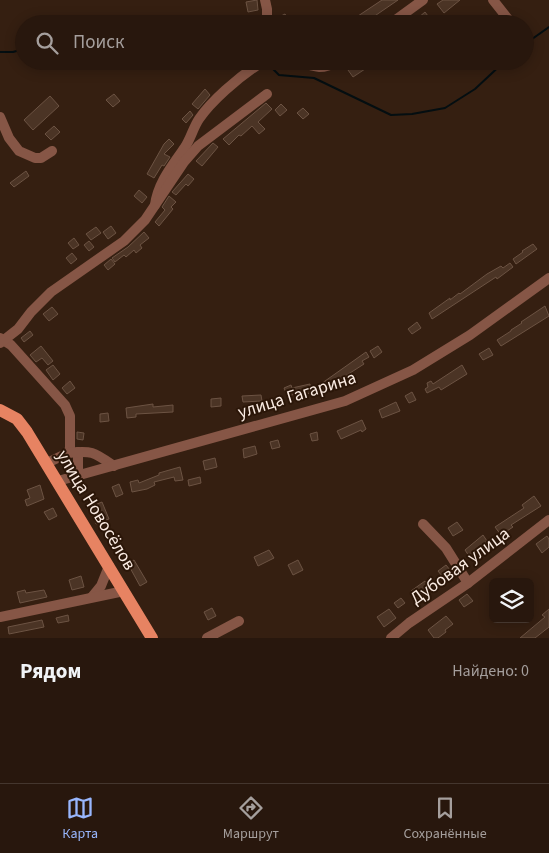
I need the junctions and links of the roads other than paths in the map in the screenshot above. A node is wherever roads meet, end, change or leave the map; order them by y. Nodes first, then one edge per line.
1 (265, 0) edge
2 (423, 0) edge
3 (493, 0) edge
4 (267, 15) edge
5 (402, 15) edge
6 (505, 15) edge
7 (250, 70) edge
8 (267, 94) dead end
9 (0, 117) edge
10 (52, 151) dead end
11 (154, 208) junction
12 (549, 278) edge
13 (1, 340) edge
14 (0, 410) edge
15 (73, 453) junction
16 (47, 463) junction
17 (114, 466) junction
18 (78, 476) junction
19 (58, 481) junction
20 (549, 520) edge
21 (423, 524) dead end
22 (109, 566) junction
23 (468, 583) junction
24 (124, 590) junction
25 (92, 597) junction
26 (0, 617) edge
27 (239, 620) dead end
28 (152, 638) edge
29 (207, 638) edge
30 (391, 638) edge

1 - 4 street
2 - 5 street
3 - 6 street
7 - 11 street
8 - 11 street
9 - 10 street
11 - 13 street
12 - 17 street, улица Гагарина
13 - 15 street
14 - 16 main road, улица Новосёлов
15 - 16 street
15 - 17 street
15 - 18 street
16 - 19 main road, улица Новосёлов
17 - 18 street, улица Гагарина
18 - 19 street, улица Гагарина
19 - 22 main road, улица Новосёлов
20 - 23 street, Дубовая улица
21 - 23 street
22 - 24 main road, улица Новосёлов
22 - 25 street
23 - 30 street, Дубовая улица
24 - 25 street
24 - 28 main road, улица Новосёлов
25 - 26 street
27 - 29 street

